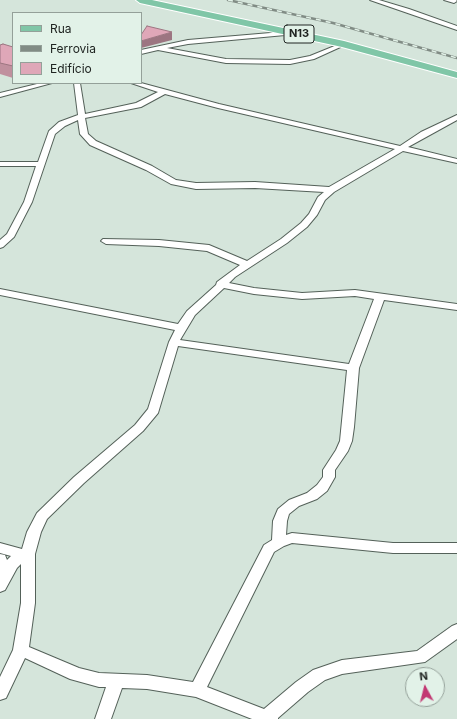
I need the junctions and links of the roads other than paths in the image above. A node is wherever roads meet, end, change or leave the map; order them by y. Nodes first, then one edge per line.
1 (140, 0) edge
2 (374, 0) edge
3 (447, 0) edge
4 (454, 1) edge
5 (457, 28) edge
6 (294, 33) junction
7 (344, 44) junction
8 (155, 48) junction
9 (142, 52) edge
10 (457, 75) edge
11 (45, 84) edge
12 (78, 84) edge
13 (138, 84) edge
14 (164, 91) junction
15 (0, 95) edge
16 (82, 115) junction
17 (457, 117) edge
18 (403, 149) junction
19 (457, 161) edge
20 (0, 164) edge
21 (41, 164) junction
22 (331, 190) junction
23 (106, 241) dead end
24 (0, 245) edge
25 (247, 265) junction
26 (220, 284) junction
27 (0, 292) edge
28 (380, 296) junction
29 (457, 307) edge
30 (181, 328) junction
31 (174, 342) junction
32 (353, 368) junction
33 (279, 542) junction
34 (0, 548) edge
35 (457, 548) edge
36 (26, 554) junction
37 (0, 559) edge
38 (6, 573) junction
39 (0, 586) edge
40 (457, 630) edge
41 (21, 650) junction
42 (116, 681) junction
43 (197, 690) junction
44 (0, 693) edge
45 (268, 718) edge
46 (103, 719) edge

1 - 6 main road, N13
2 - 5 street
3 - 4 street
6 - 7 main road, N13
6 - 8 street
7 - 8 street
7 - 10 main road, N13
8 - 9 street
11 - 15 street
12 - 16 street
13 - 14 street
14 - 16 street
14 - 18 street
16 - 21 street
16 - 22 street
17 - 18 street
18 - 19 street
18 - 22 street
20 - 21 street
21 - 24 street
22 - 25 street
23 - 25 street
25 - 26 street
26 - 28 street
26 - 30 street
27 - 30 street
28 - 29 street
28 - 32 street
30 - 31 street
31 - 32 street
31 - 36 street
32 - 33 street
33 - 35 street
33 - 43 street
34 - 36 street
36 - 38 street
36 - 41 street
37 - 38 street
38 - 39 street
40 - 45 street
41 - 42 street
41 - 44 street
42 - 43 street
42 - 46 street
43 - 45 street

